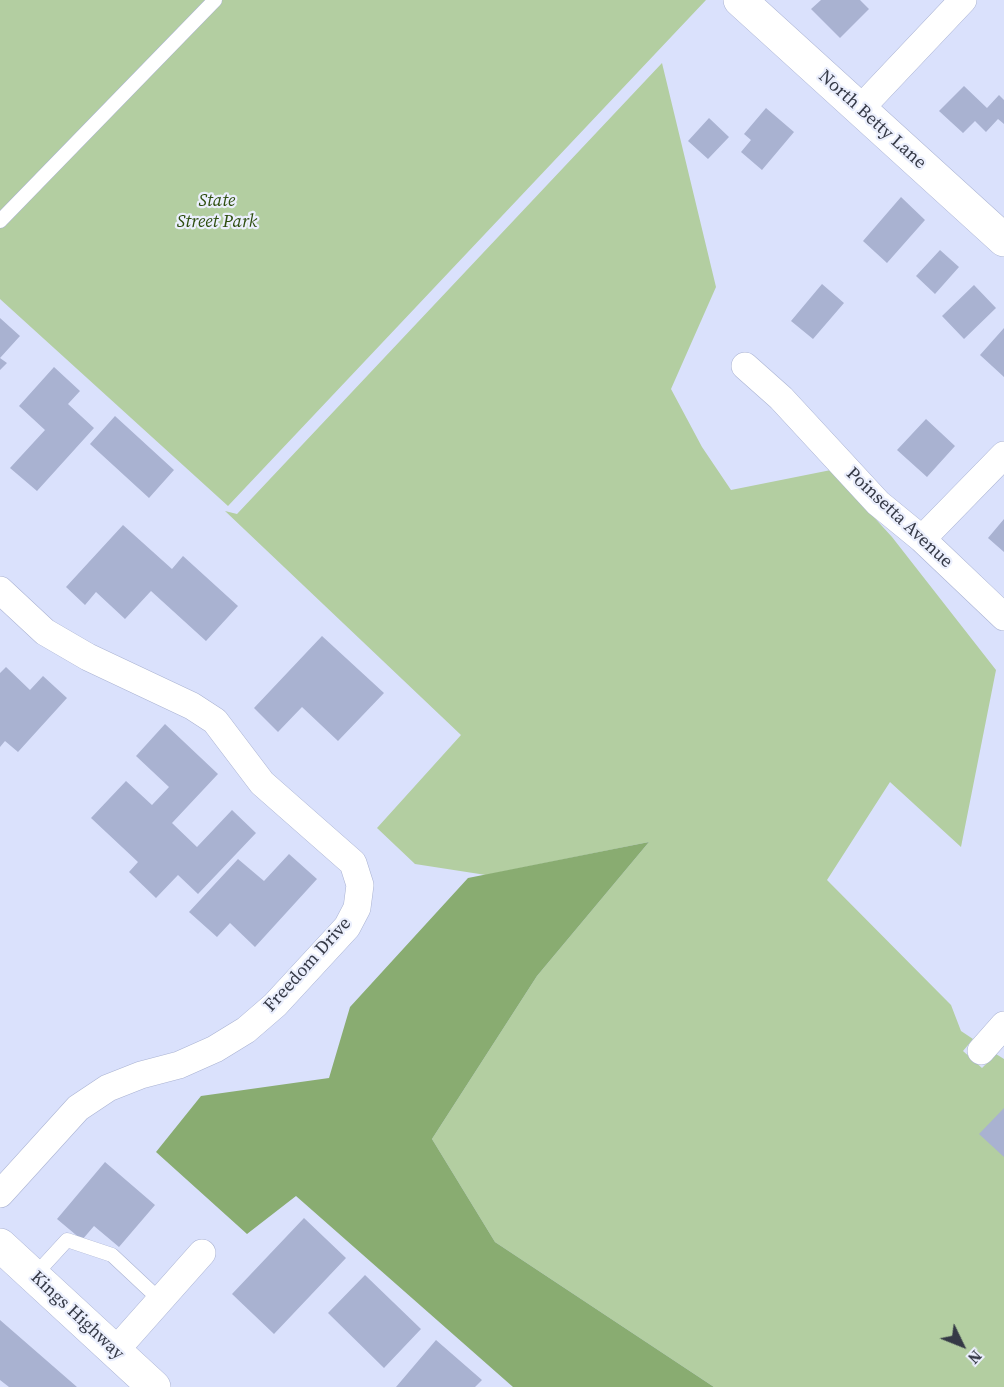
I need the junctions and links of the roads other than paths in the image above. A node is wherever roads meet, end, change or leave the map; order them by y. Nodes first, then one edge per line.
1 (215, 0) edge
2 (741, 0) edge
3 (963, 0) edge
4 (860, 109) junction
5 (0, 221) edge
6 (1004, 240) edge
7 (745, 366) dead end
8 (1004, 455) edge
9 (922, 539) junction
10 (0, 591) edge
11 (1004, 617) edge
12 (1004, 1025) edge
13 (981, 1051) dead end
14 (0, 1194) edge
15 (0, 1245) edge
16 (202, 1253) dead end
17 (34, 1276) junction
18 (159, 1300) junction
19 (114, 1351) junction
20 (154, 1387) edge

1 - 5 lane
2 - 4 street, North Betty Lane
3 - 4 street
4 - 6 street, North Betty Lane
7 - 9 street, Poinsetta Avenue
8 - 9 street
9 - 11 street, Poinsetta Avenue
10 - 14 street, Freedom Drive
12 - 13 street
15 - 17 street, Kings Highway
16 - 18 street
17 - 18 lane
17 - 19 street, Kings Highway
18 - 19 street
19 - 20 street, Kings Highway

